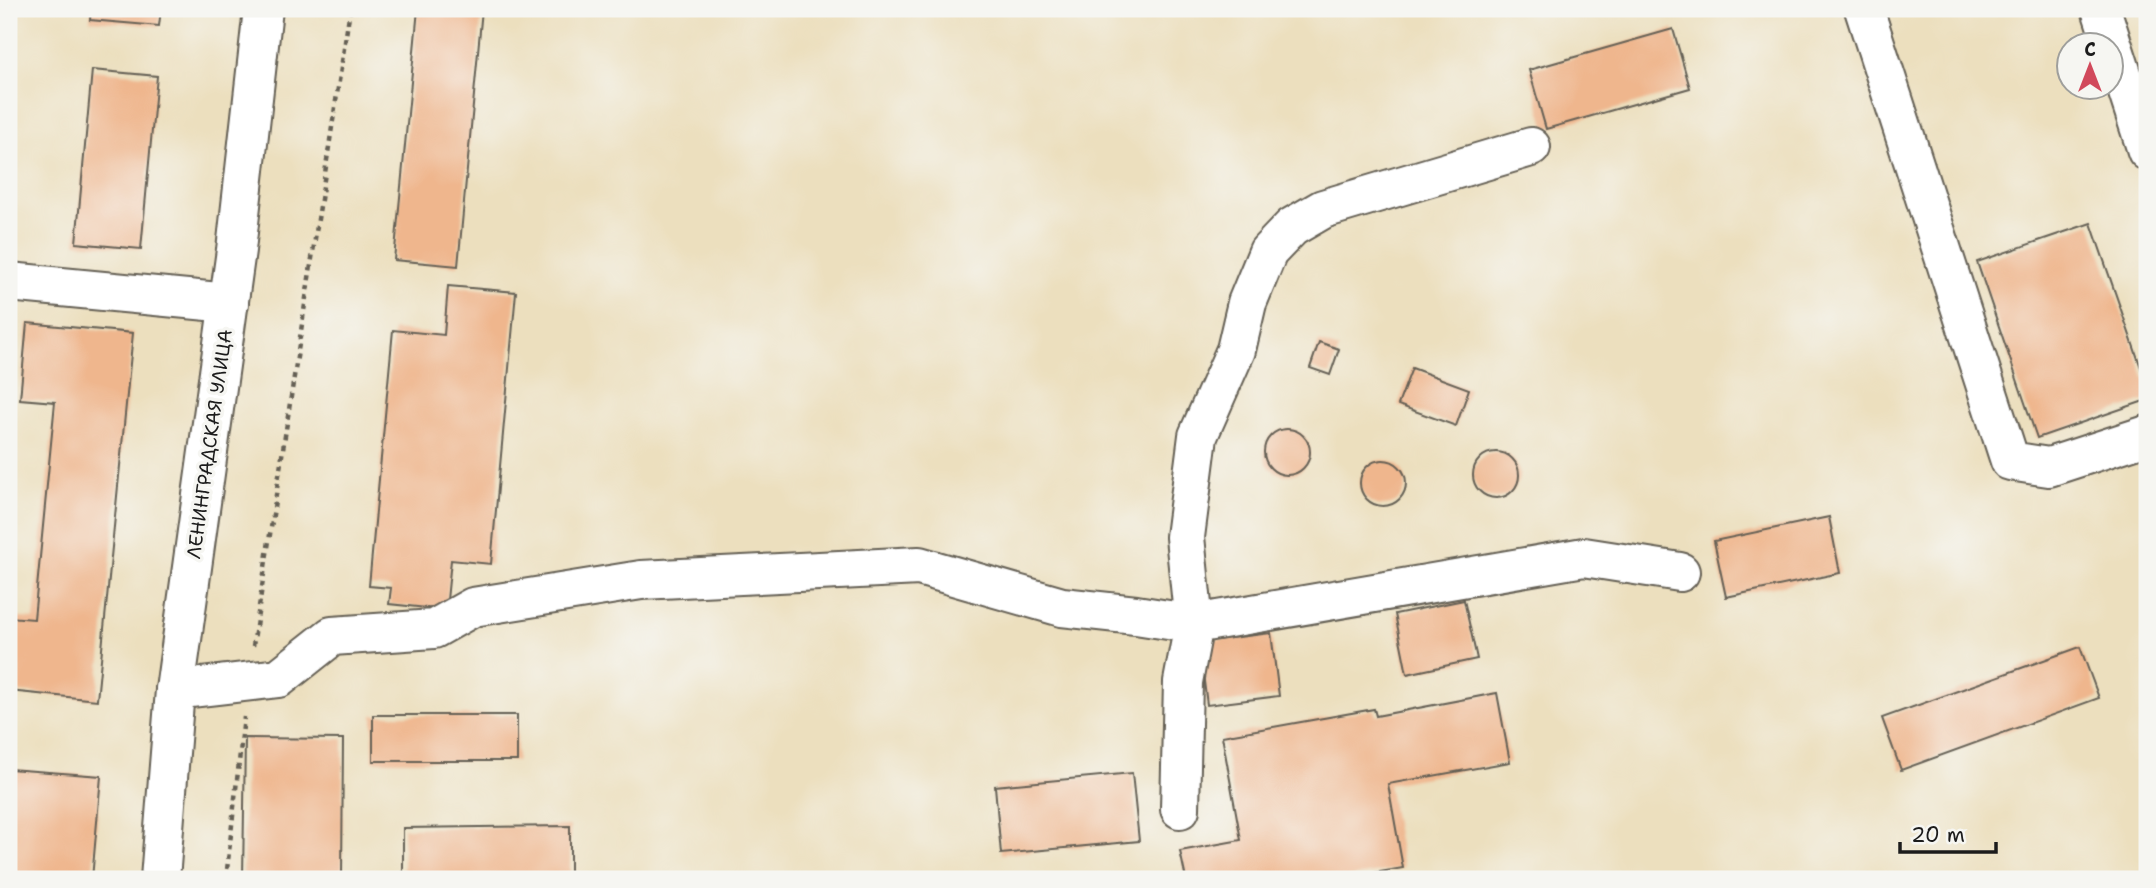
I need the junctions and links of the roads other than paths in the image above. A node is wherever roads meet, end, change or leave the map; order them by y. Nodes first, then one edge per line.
1 (263, 9) edge
2 (1864, 9) edge
3 (2101, 9) edge
4 (1531, 147) dead end
5 (2147, 151) edge
6 (9, 282) edge
7 (229, 303) junction
8 (2147, 435) edge
9 (1680, 572) dead end
10 (1194, 624) junction
11 (175, 690) junction
12 (1180, 809) dead end
13 (160, 879) edge

1 - 7 main road, ЛЕНИНГРАДСКАЯ УЛИЦА
2 - 8 main road
3 - 5 main road
4 - 10 main road
6 - 7 main road
7 - 11 main road, ЛЕНИНГРАДСКАЯ УЛИЦА
9 - 10 main road
10 - 11 main road
10 - 12 main road
11 - 13 main road, ЛЕНИНГРАДСКАЯ УЛИЦА

